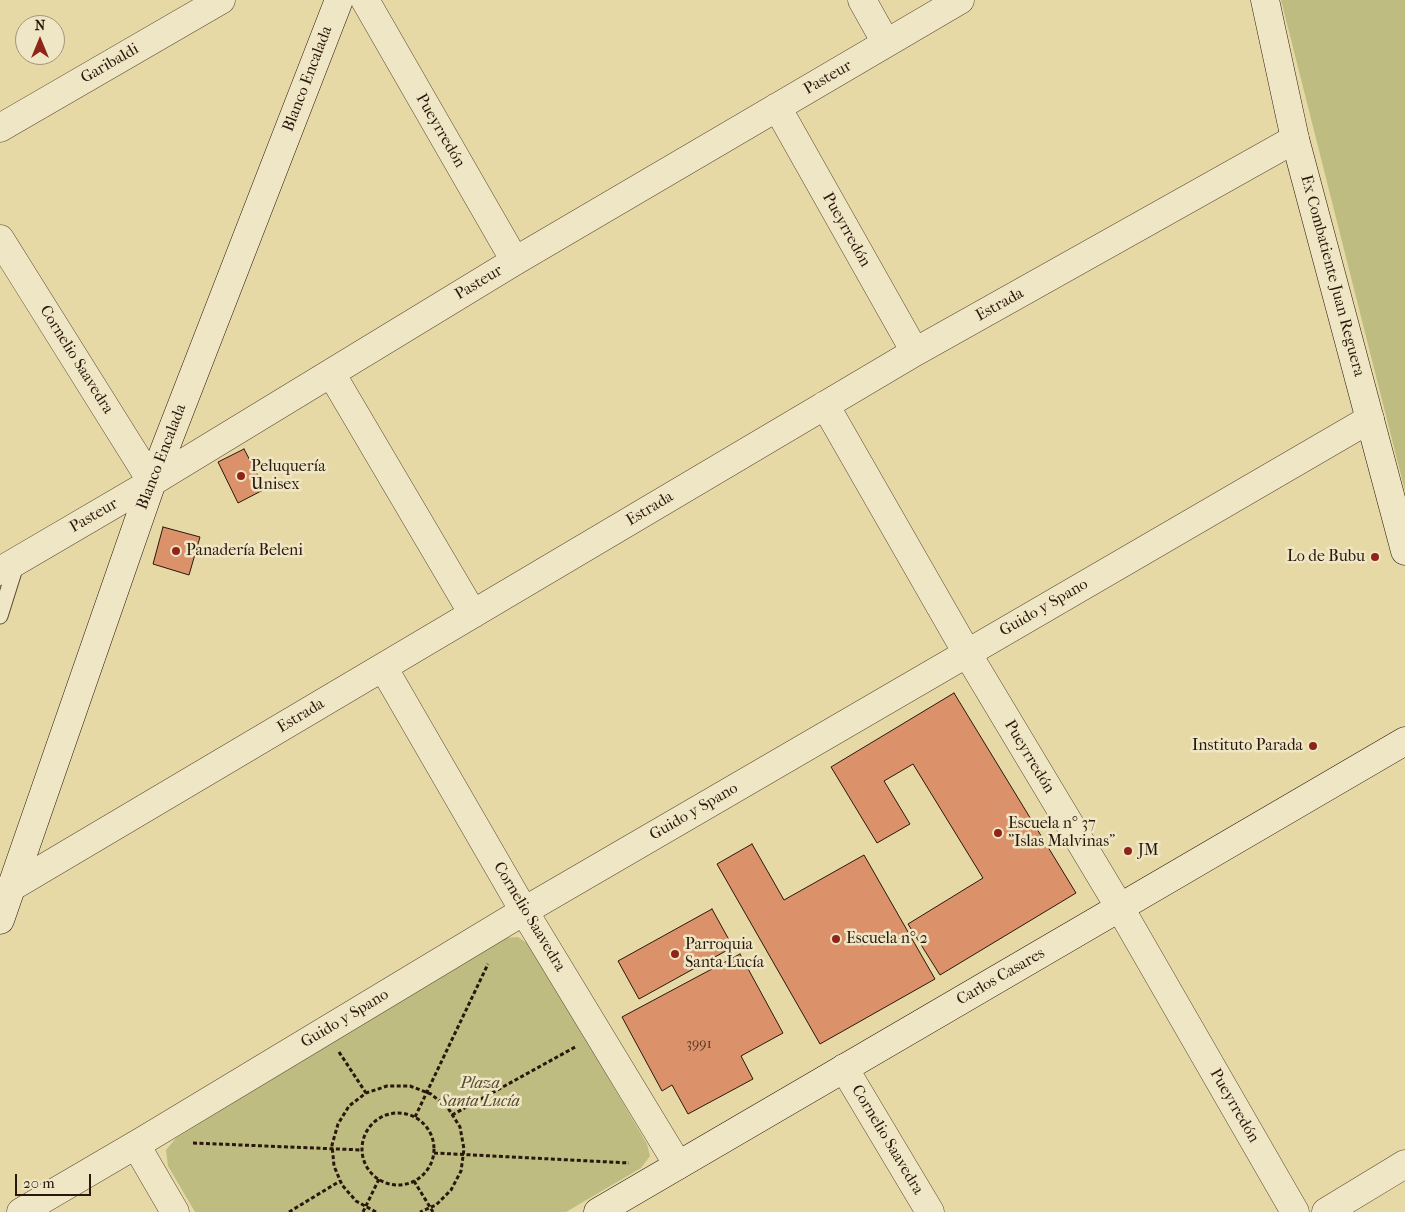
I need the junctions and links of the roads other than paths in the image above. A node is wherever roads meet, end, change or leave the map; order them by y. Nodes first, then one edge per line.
1 (221, 0) edge
2 (339, 0) edge
3 (365, 0) edge
4 (862, 0) edge
5 (960, 0) edge
6 (1265, 0) edge
7 (886, 43) junction
8 (777, 107) junction
9 (0, 128) edge
10 (1295, 139) junction
11 (0, 239) edge
12 (515, 261) junction
13 (915, 352) junction
14 (331, 373) junction
15 (825, 405) junction
16 (1370, 419) junction
17 (152, 482) junction
18 (1405, 551) edge
19 (9, 566) edge
20 (473, 614) junction
21 (0, 616) edge
22 (967, 653) junction
23 (383, 667) junction
24 (1405, 741) edge
25 (10, 888) junction
26 (1120, 908) junction
27 (524, 910) junction
28 (0, 920) edge
29 (844, 1068) junction
30 (136, 1144) junction
31 (1405, 1164) edge
32 (678, 1165) junction
33 (21, 1212) edge
34 (175, 1212) edge
35 (598, 1212) edge
36 (930, 1212) edge
37 (1295, 1212) edge
38 (1326, 1212) edge

1 - 9 street, Garibaldi
2 - 17 street, Blanco Encalada
3 - 12 street, Pueyrredón
4 - 7 street
5 - 7 street, Pasteur
6 - 10 street, Ex Combatiente Juan Reguera
7 - 8 street, Pasteur
8 - 12 street, Pasteur
8 - 13 street, Pueyrredón
10 - 13 street, Estrada
10 - 16 street, Ex Combatiente Juan Reguera
11 - 17 street, Cornelio Saavedra
12 - 14 street, Pasteur
13 - 15 street, Estrada
14 - 17 street, Pasteur
14 - 20 street
15 - 20 street, Estrada
15 - 22 street, Pueyrredón
16 - 18 street, Ex Combatiente Juan Reguera
16 - 22 street, Guido y Spano
17 - 19 street, Pasteur
17 - 25 street, Blanco Encalada
19 - 21 lane
20 - 23 street, Estrada
22 - 26 street, Pueyrredón
22 - 27 street, Guido y Spano
23 - 25 street, Estrada
23 - 27 street, Cornelio Saavedra
24 - 26 street, Carlos Casares
25 - 28 street, Blanco Encalada
26 - 29 street, Carlos Casares
26 - 37 street, Pueyrredón
27 - 30 street, Guido y Spano
27 - 32 street, Cornelio Saavedra
29 - 32 street, Carlos Casares
29 - 36 street, Cornelio Saavedra
30 - 33 street, Guido y Spano
30 - 34 street
31 - 38 street
32 - 35 street, Carlos Casares

